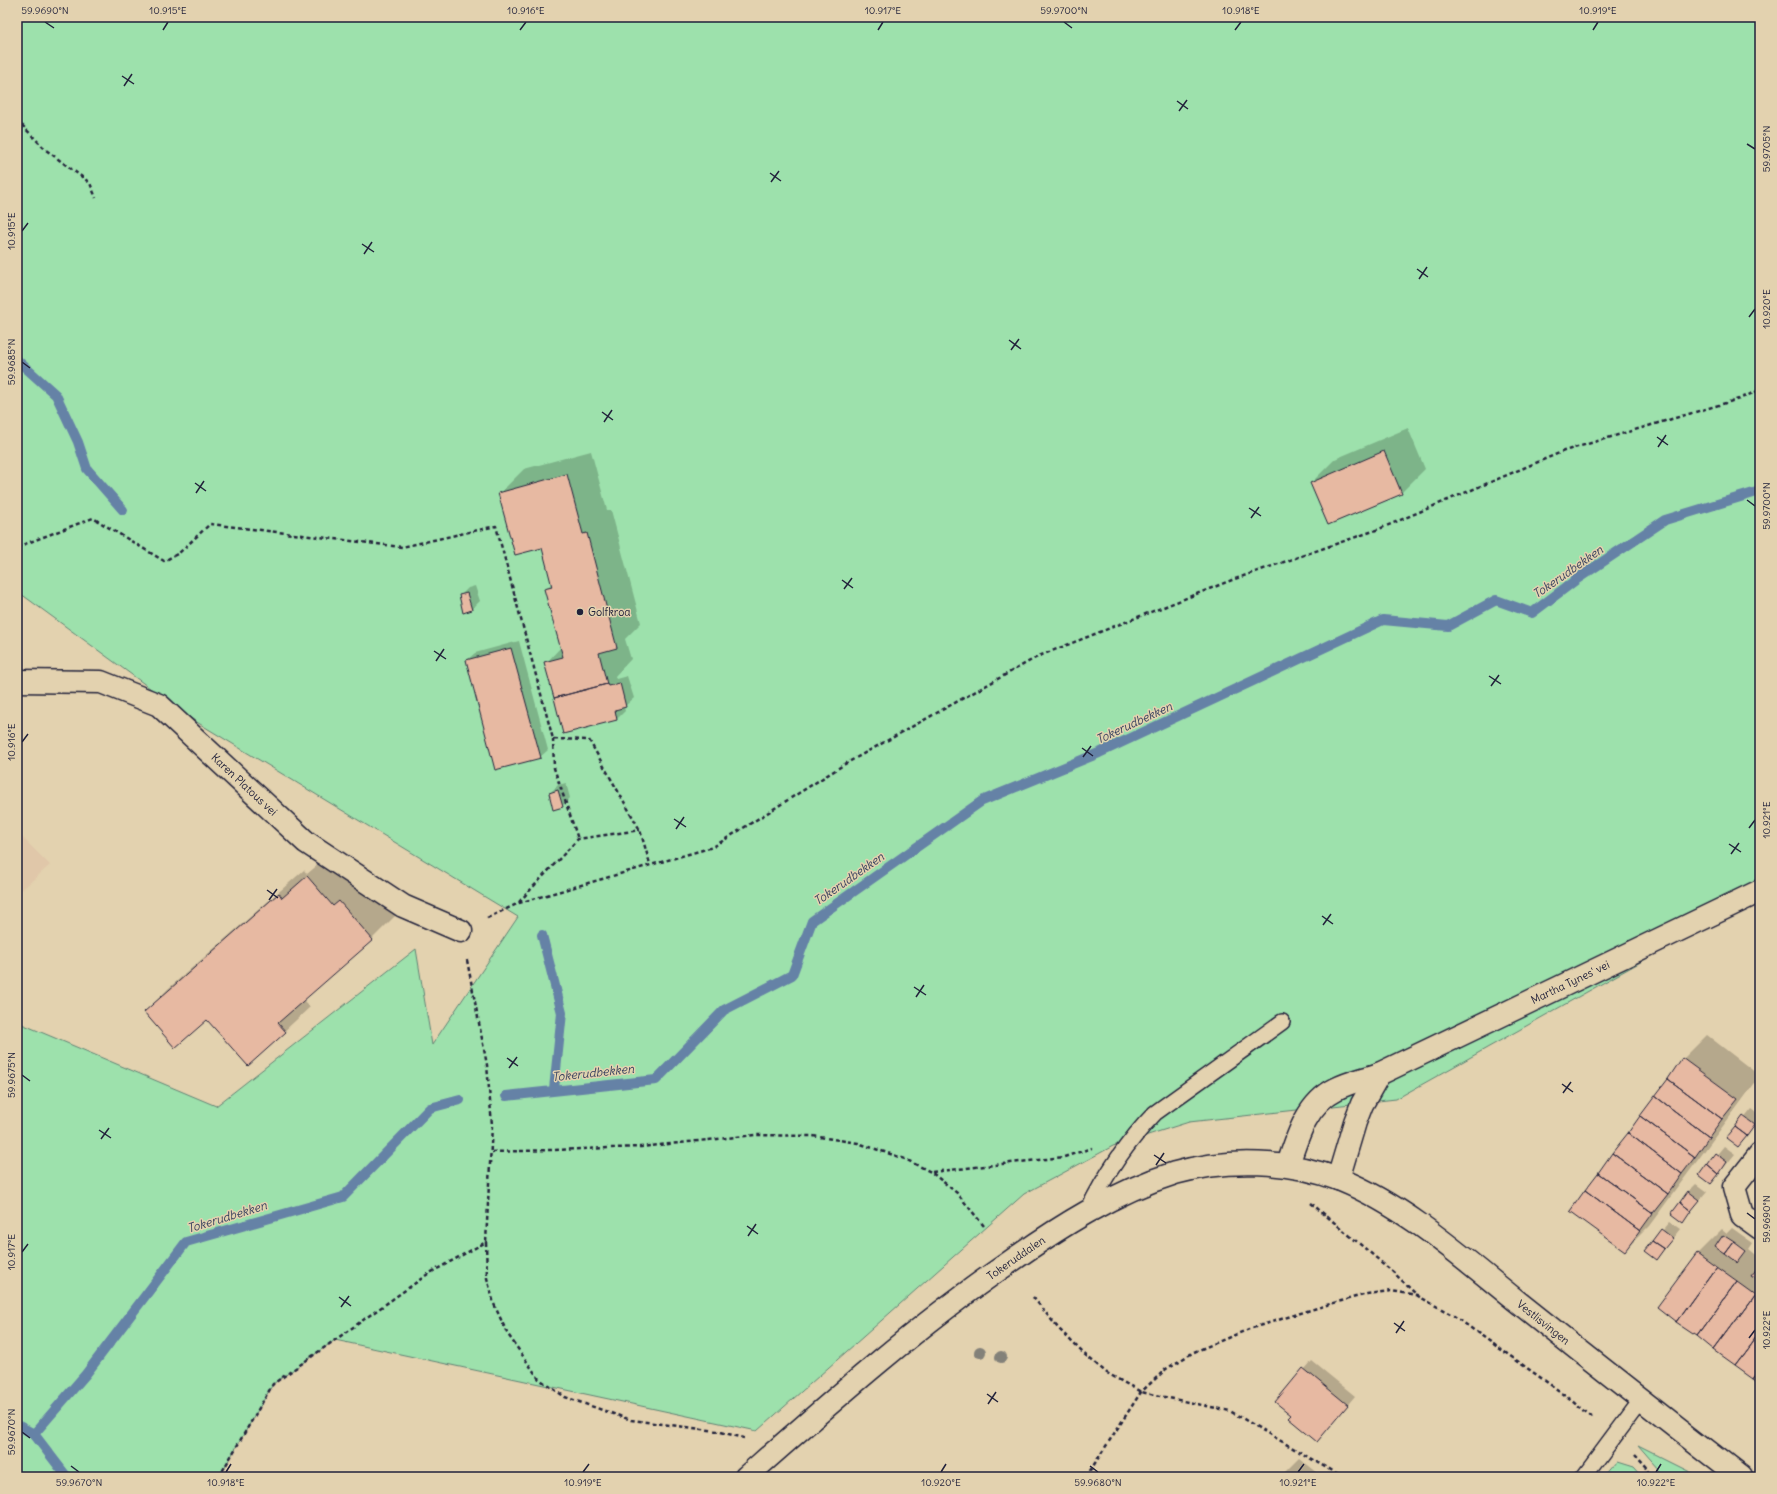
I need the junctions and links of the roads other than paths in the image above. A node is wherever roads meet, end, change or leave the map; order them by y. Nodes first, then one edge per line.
1 (17, 681) edge
2 (1760, 891) edge
3 (461, 931) road end
4 (1282, 1022) dead end
5 (1379, 1074) junction
6 (1760, 1154) edge
7 (1288, 1165) junction
8 (1338, 1179) junction
9 (1087, 1212) junction
10 (1760, 1228) edge
11 (1641, 1399) junction
12 (746, 1477) edge
13 (1584, 1477) edge
14 (1741, 1477) edge

1 - 3 street, Karen Platous vei
2 - 5 street, Martha Tynes' vei
4 - 9 lane
5 - 7 street, Martha Tynes' vei
5 - 8 street
6 - 10 street
7 - 8 street, Tokeruddalen
7 - 9 street, Tokeruddalen
8 - 11 street, Vestlisvingen
9 - 12 street, Tokeruddalen
11 - 13 lane
11 - 14 street, Vestlisvingen

